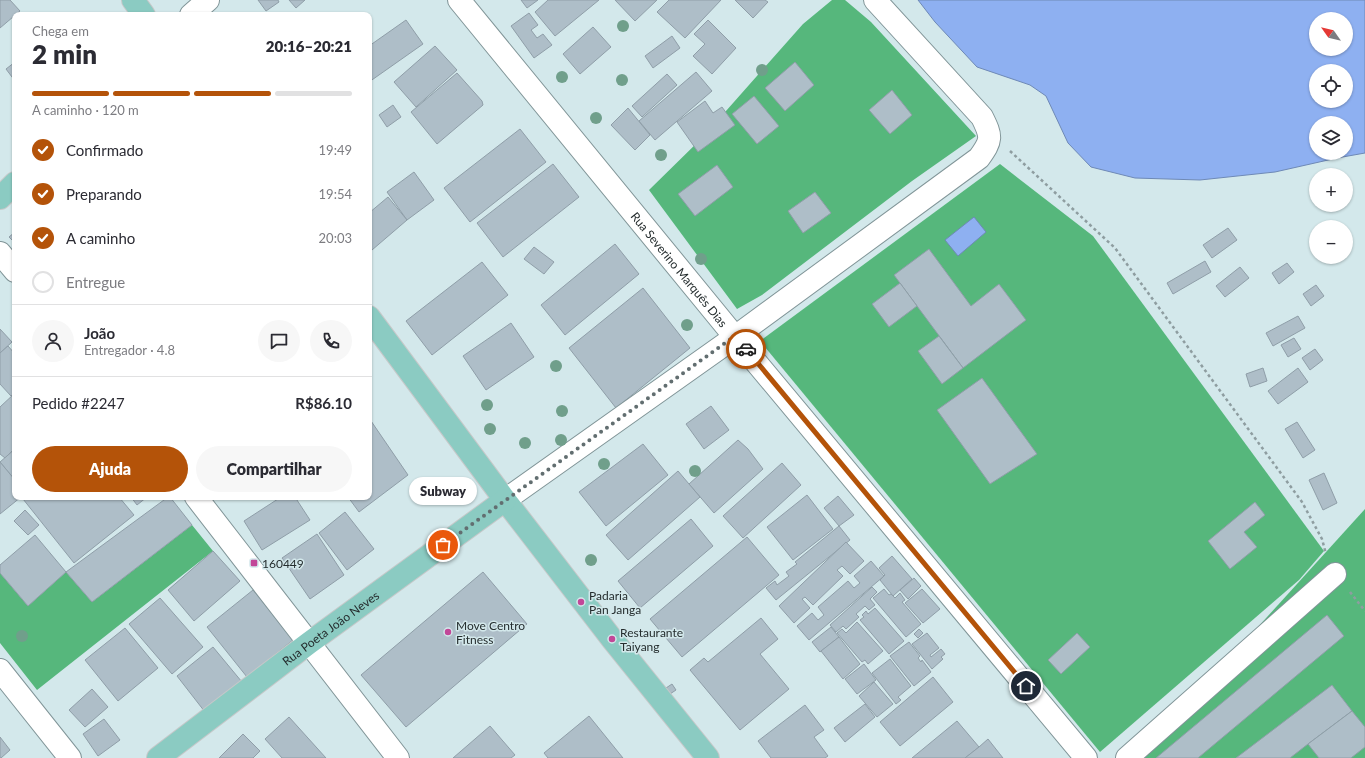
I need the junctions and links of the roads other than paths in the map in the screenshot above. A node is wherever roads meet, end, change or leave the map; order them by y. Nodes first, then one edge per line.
1 (132, 0) edge
2 (208, 0) edge
3 (459, 0) edge
4 (875, 0) edge
5 (142, 12) edge
6 (194, 12) edge
7 (12, 186) edge
8 (0, 198) edge
9 (0, 253) edge
10 (12, 267) edge
11 (372, 321) edge
12 (735, 336) junction
13 (198, 500) edge
14 (505, 500) junction
15 (1335, 574) road end
16 (309, 643) junction
17 (0, 670) edge
18 (70, 758) edge
19 (158, 758) edge
20 (398, 758) edge
21 (708, 758) edge
22 (1086, 758) edge
23 (1127, 758) edge

1 - 5 main road
2 - 6 street
3 - 12 street, Rua Severino Marquês Dias
4 - 12 street
7 - 8 main road
9 - 10 street
11 - 14 main road
12 - 14 street
12 - 22 street, Rua Severino Marquês Dias
13 - 16 street
14 - 16 main road, Rua Poeta João Neves
14 - 21 main road
15 - 23 street
16 - 19 main road, Rua Poeta João Neves
16 - 20 street
17 - 18 street

